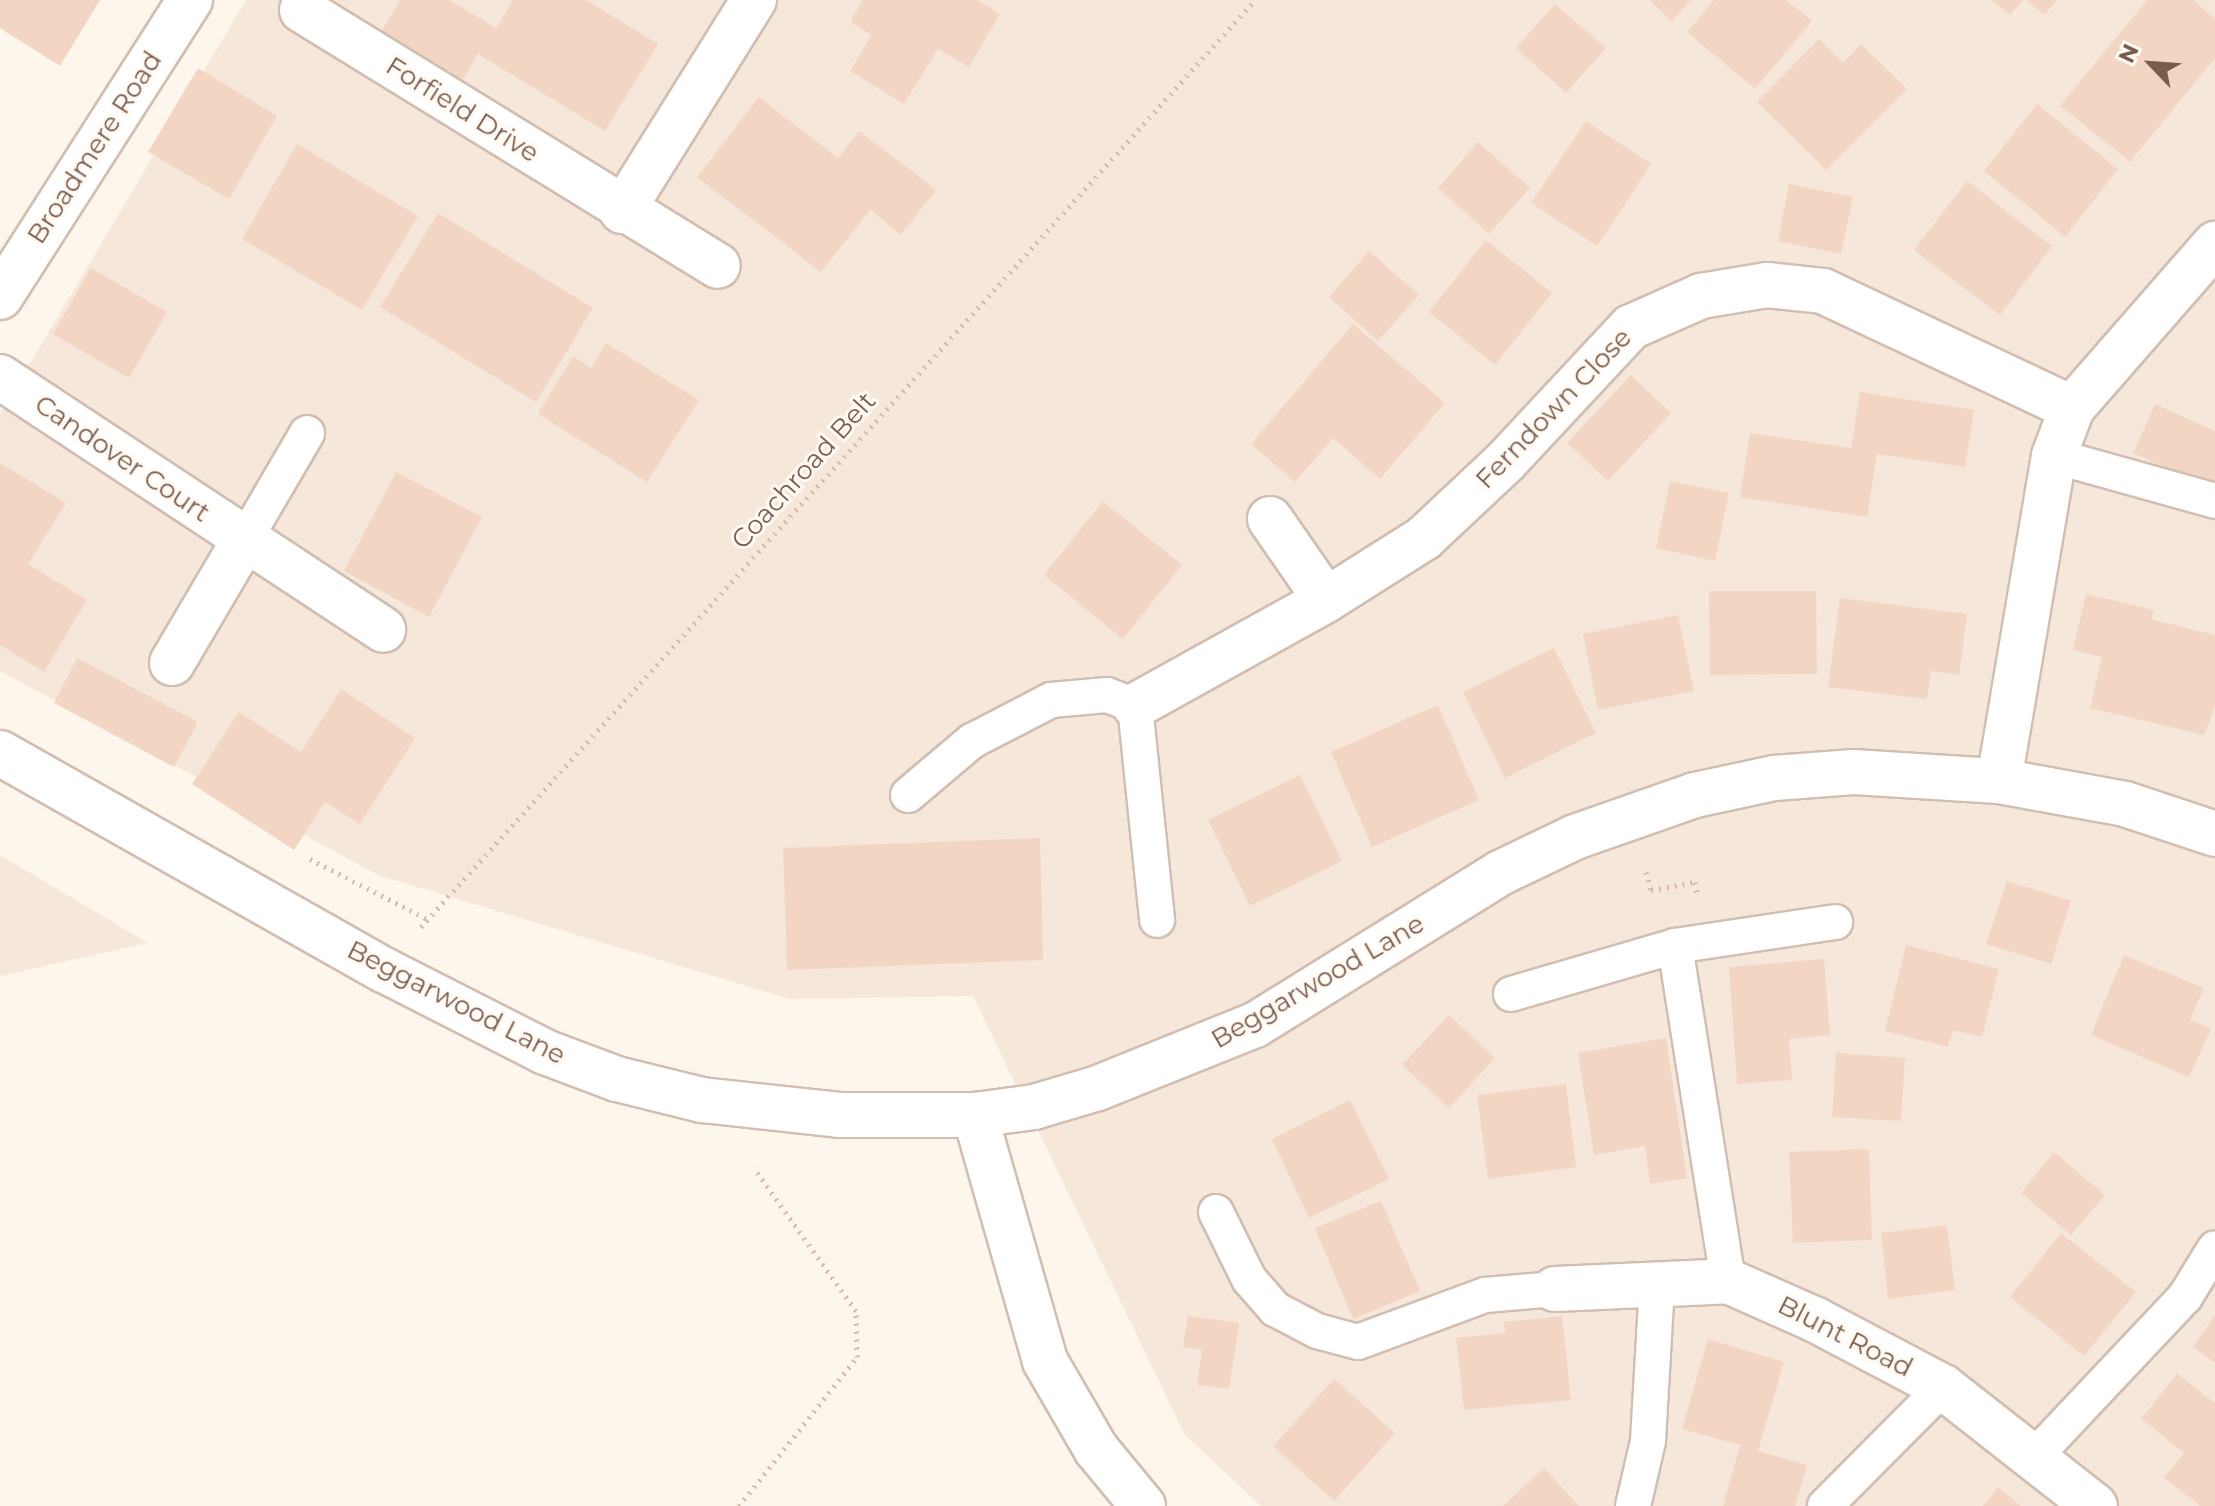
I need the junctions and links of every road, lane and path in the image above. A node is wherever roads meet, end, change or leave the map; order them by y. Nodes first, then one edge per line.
1 (190, 0) edge
2 (754, 0) edge
3 (1255, 0) edge
4 (302, 10) dead end
5 (622, 211) junction
6 (2215, 244) edge
7 (718, 266) dead end
8 (0, 297) edge
9 (0, 377) edge
10 (2072, 408) junction
11 (307, 433) dead end
12 (2054, 456) junction
13 (2215, 501) edge
14 (1270, 519) dead end
15 (244, 541) junction
16 (1326, 600) junction
17 (383, 630) dead end
18 (172, 663) dead end
19 (1135, 706) junction
20 (0, 753) edge
21 (1999, 781) junction
22 (908, 795) dead end
23 (1630, 817) junction
24 (2215, 834) edge
25 (1157, 920) dead end
26 (1835, 922) dead end
27 (1675, 946) junction
28 (384, 970) junction
29 (1511, 994) dead end
30 (975, 1115) junction
31 (754, 1168) dead end
32 (1216, 1212) dead end
33 (2215, 1248) edge
34 (1728, 1281) junction
35 (1657, 1283) junction
36 (1555, 1289) joint
37 (1943, 1387) junction
38 (2035, 1456) junction
39 (739, 1506) edge
40 (1143, 1506) edge
41 (1633, 1506) edge
42 (1825, 1506) edge
43 (2095, 1506) edge

1 - 8 street, Broadmere Road
2 - 5 street
3 - 28 path, Coachroad Belt
4 - 5 street, Forfield Drive
5 - 7 street, Forfield Drive
6 - 10 street
9 - 15 street, Candover Court
10 - 12 street
10 - 16 street, Ferndown Close
11 - 15 lane
12 - 13 lane
12 - 21 street
14 - 16 street
15 - 17 street, Candover Court
15 - 18 street
16 - 19 street, Ferndown Close
19 - 22 lane
19 - 25 lane
20 - 28 street, Beggarwood Lane
21 - 23 street, Beggarwood Lane
21 - 24 street, Beggarwood Lane
23 - 27 path
23 - 30 street, Beggarwood Lane
26 - 27 lane
27 - 29 lane
27 - 34 lane
28 - 30 street, Beggarwood Lane
30 - 40 street
31 - 39 path
32 - 36 lane
33 - 38 lane
34 - 35 street, Blunt Road
34 - 37 street, Blunt Road
35 - 36 street, Blunt Road
35 - 41 lane
37 - 38 street, Blunt Road
37 - 42 lane
38 - 43 street, Blunt Road

